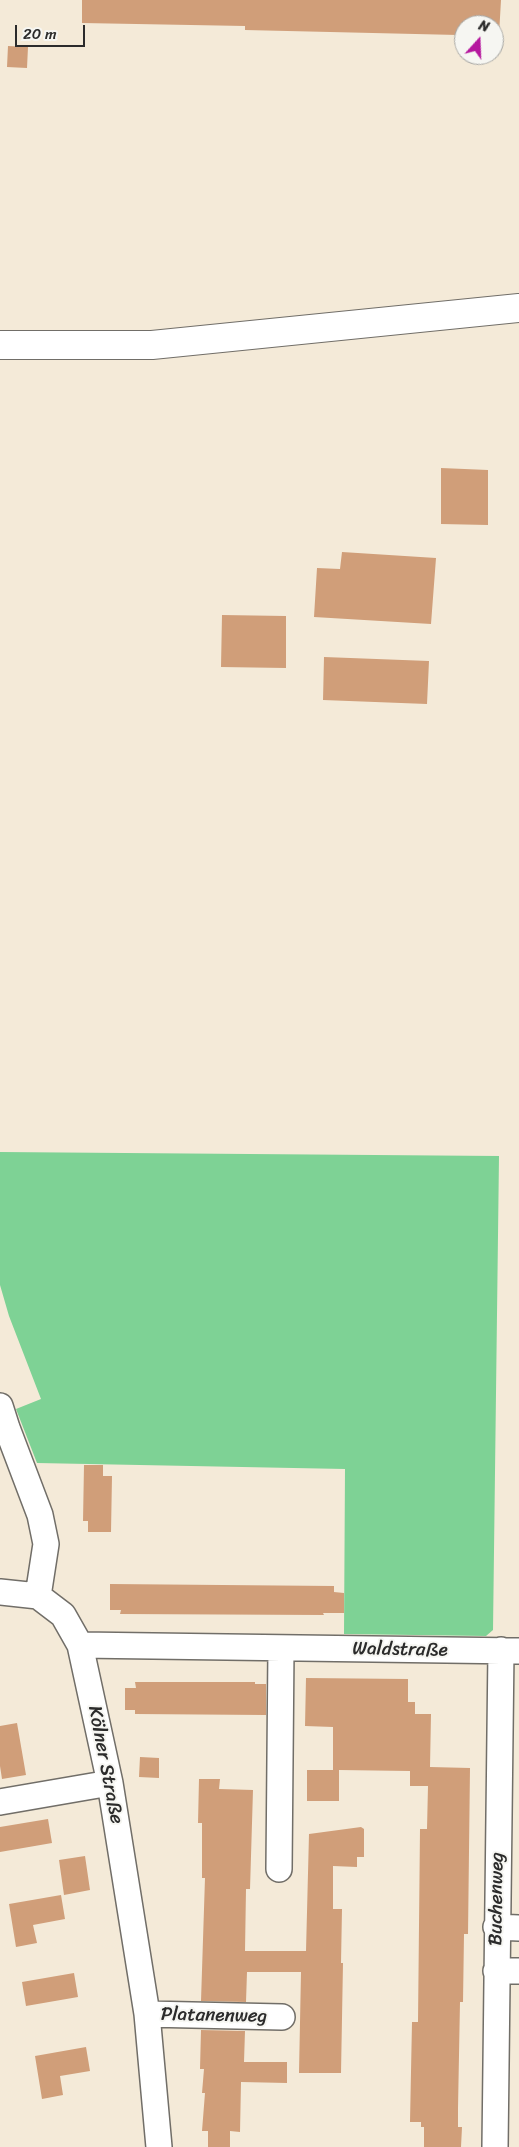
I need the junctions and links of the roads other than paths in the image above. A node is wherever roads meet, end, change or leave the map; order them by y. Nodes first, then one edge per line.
1 (519, 308) edge
2 (0, 345) edge
3 (0, 1406) edge
4 (0, 1592) edge
5 (38, 1596) junction
6 (80, 1644) junction
7 (281, 1648) junction
8 (510, 1651) edge
9 (110, 1783) junction
10 (0, 1802) edge
11 (279, 1869) dead end
12 (508, 1927) edge
13 (507, 1971) edge
14 (147, 2014) junction
15 (282, 2017) dead end
16 (159, 2147) edge
17 (495, 2147) edge

1 - 2 main road
3 - 5 street
4 - 5 street
5 - 6 street, Kölner Straße
6 - 7 street, Waldstraße
6 - 9 street, Kölner Straße
7 - 8 street, Waldstraße
7 - 11 street
8 - 12 street, Buchenweg
9 - 10 street
9 - 14 street, Kölner Straße
12 - 13 street, Buchenweg
13 - 17 street, Buchenweg
14 - 15 street, Platanenweg
14 - 16 street, Kölner Straße

